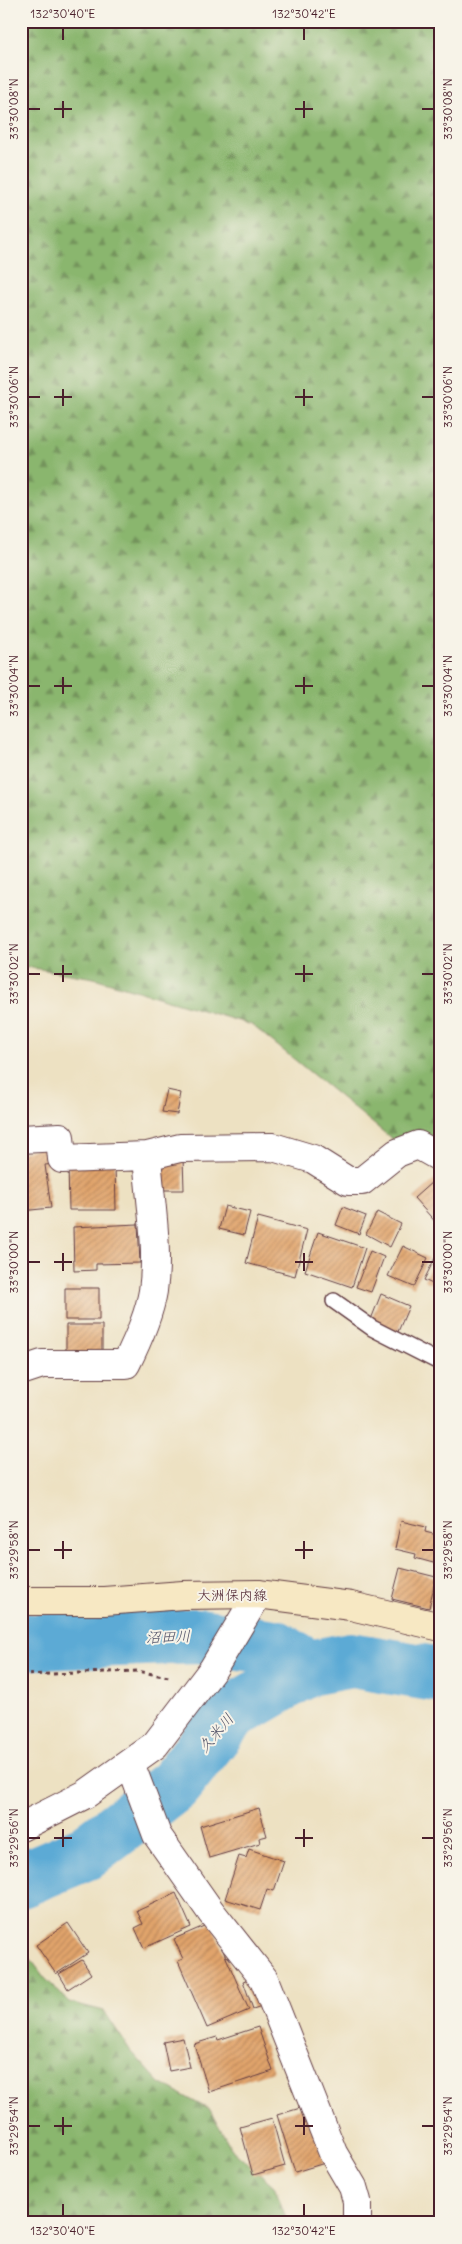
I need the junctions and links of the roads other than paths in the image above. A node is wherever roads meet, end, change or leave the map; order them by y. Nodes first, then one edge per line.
1 (21, 1139) edge
2 (147, 1156) junction
3 (441, 1158) edge
4 (334, 1301) dead end
5 (441, 1362) edge
6 (21, 1372) edge
7 (21, 1601) edge
8 (254, 1602) junction
9 (441, 1627) edge
10 (130, 1763) junction
11 (21, 1827) edge
12 (357, 2223) edge

1 - 2 street
2 - 3 street
2 - 6 street
4 - 5 lane
7 - 8 main road, 大洲保内線
8 - 9 main road, 大洲保内線
8 - 10 street
10 - 11 street
10 - 12 street

